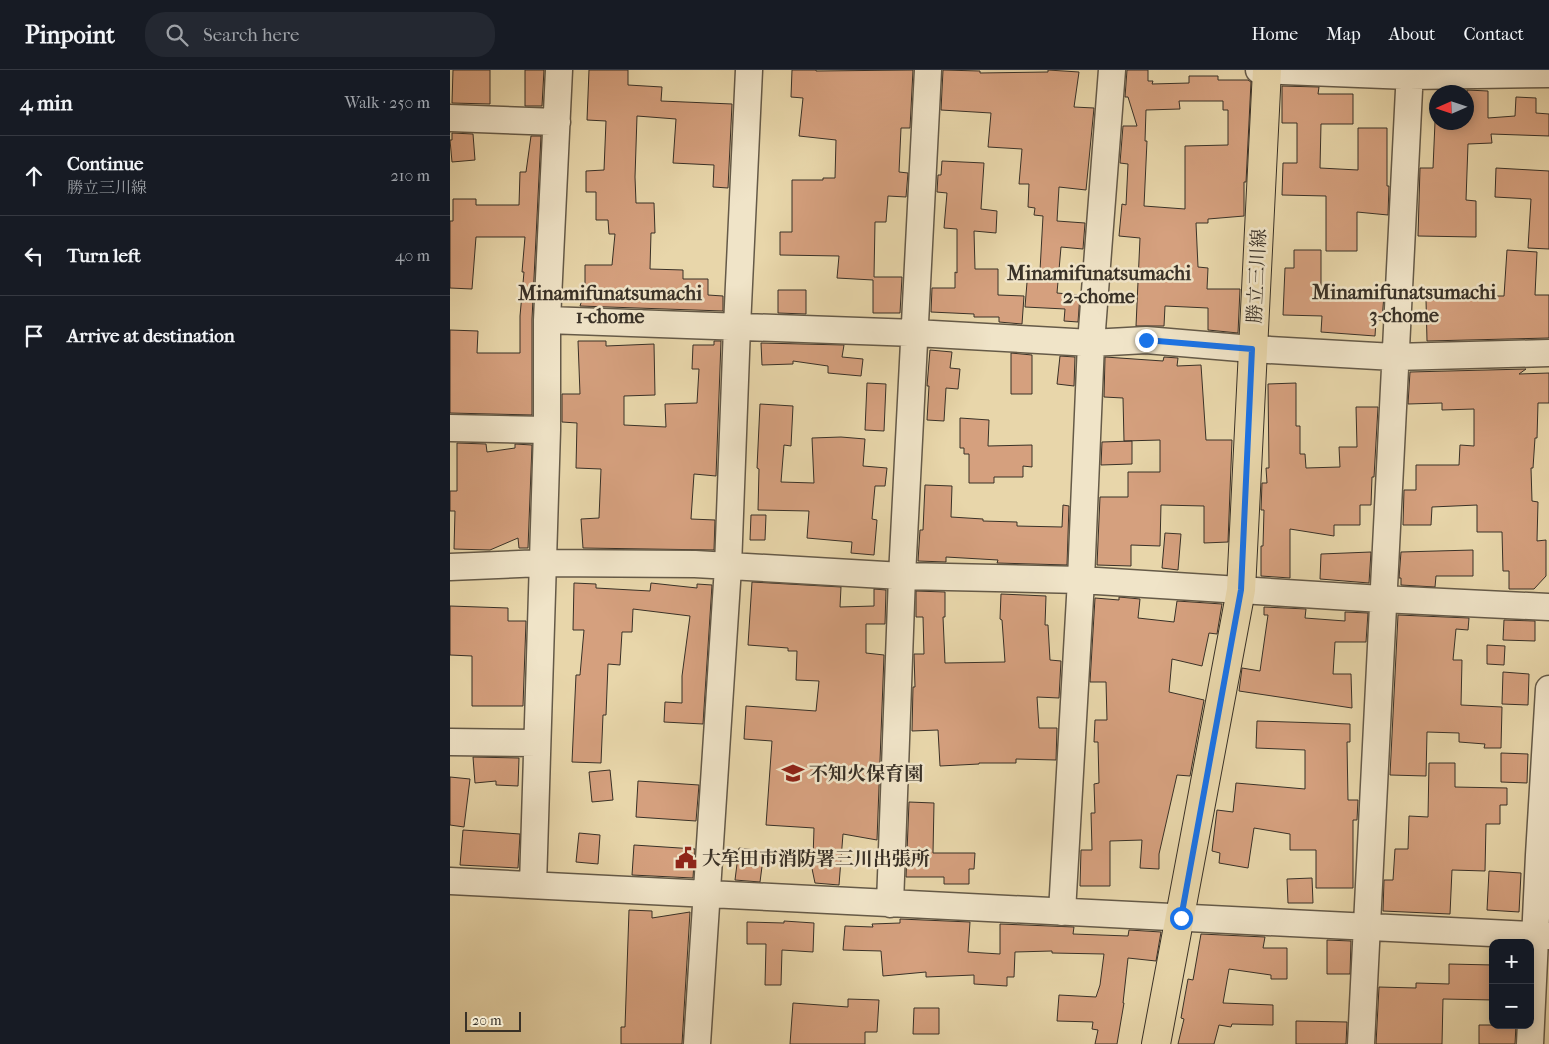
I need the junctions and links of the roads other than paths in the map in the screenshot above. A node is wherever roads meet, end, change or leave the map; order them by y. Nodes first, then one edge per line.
1 (559, 70) edge
2 (749, 70) edge
3 (928, 70) edge
4 (1112, 70) edge
5 (1264, 70) edge
6 (1410, 73) edge
7 (1549, 74) edge
8 (450, 118) edge
9 (557, 122) junction
10 (548, 320) junction
11 (737, 327) junction
12 (915, 334) junction
13 (1091, 343) junction
14 (1252, 349) junction
15 (1549, 354) edge
16 (1394, 357) junction
17 (450, 428) edge
18 (547, 430) junction
19 (542, 563) junction
20 (450, 566) edge
21 (728, 567) junction
22 (902, 576) junction
23 (1081, 580) junction
24 (1241, 590) junction
25 (1382, 599) junction
26 (1549, 607) edge
27 (1549, 689) edge
28 (450, 742) edge
29 (537, 743) junction
30 (450, 881) edge
31 (533, 885) junction
32 (706, 894) junction
33 (890, 904) junction
34 (1062, 912) junction
35 (1181, 918) junction
36 (1366, 927) junction
37 (1542, 936) edge
38 (697, 1044) edge
39 (1156, 1044) edge
40 (1361, 1044) edge
41 (1530, 1044) edge

1 - 9 street
2 - 11 street
3 - 12 street
4 - 13 street
5 - 6 street
5 - 14 main road, 勝立三川線
6 - 7 street
6 - 16 street
8 - 9 street
9 - 10 street
10 - 11 street
10 - 18 street
11 - 12 street
11 - 21 street
12 - 13 street
12 - 22 street
13 - 14 street
13 - 23 street
14 - 16 street
14 - 24 main road, 勝立三川線
15 - 16 street
16 - 25 street
17 - 18 street
18 - 19 street
19 - 20 street
19 - 21 street
19 - 29 street
21 - 22 street
21 - 32 street
22 - 23 street
22 - 33 street
23 - 24 street
23 - 34 street
24 - 25 street
24 - 35 main road, 勝立三川線
25 - 26 street
25 - 36 street
27 - 37 street
28 - 29 street
29 - 31 street
30 - 31 street
31 - 32 street
32 - 33 street
32 - 38 street
33 - 34 street
34 - 35 street
35 - 36 street
35 - 39 main road, 勝立三川線
36 - 37 street
36 - 40 street
37 - 41 street

